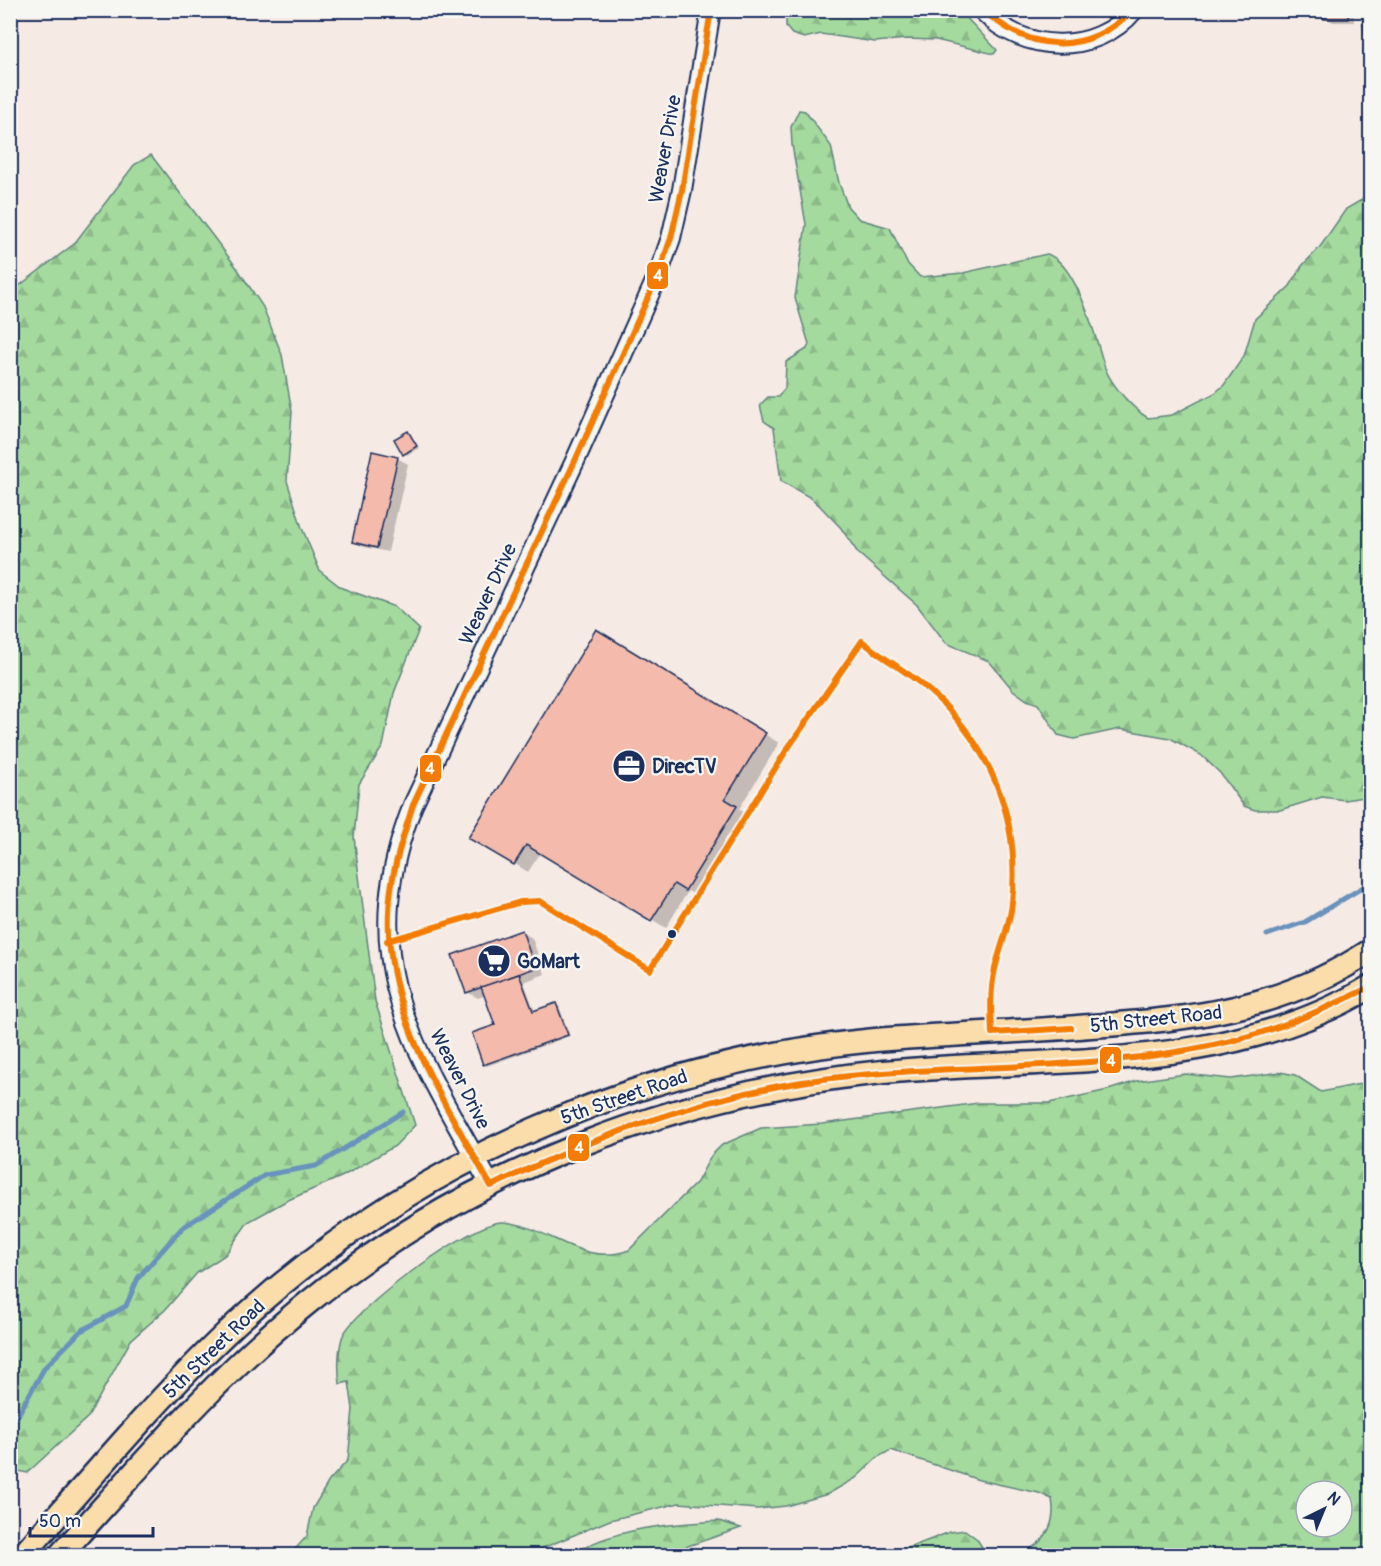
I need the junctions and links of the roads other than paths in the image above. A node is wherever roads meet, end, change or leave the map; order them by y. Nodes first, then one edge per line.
1 (711, 10) edge
2 (982, 10) edge
3 (1134, 10) edge
4 (1371, 951) edge
5 (1371, 987) edge
6 (475, 1157) junction
7 (490, 1186) junction
8 (22, 1556) edge
9 (58, 1556) edge

1 - 6 street, Weaver Drive
2 - 3 street
4 - 6 main road, 5th Street Road
5 - 7 main road, 5th Street Road
6 - 7 street, Weaver Drive
6 - 8 main road, 5th Street Road
7 - 9 main road, 5th Street Road

